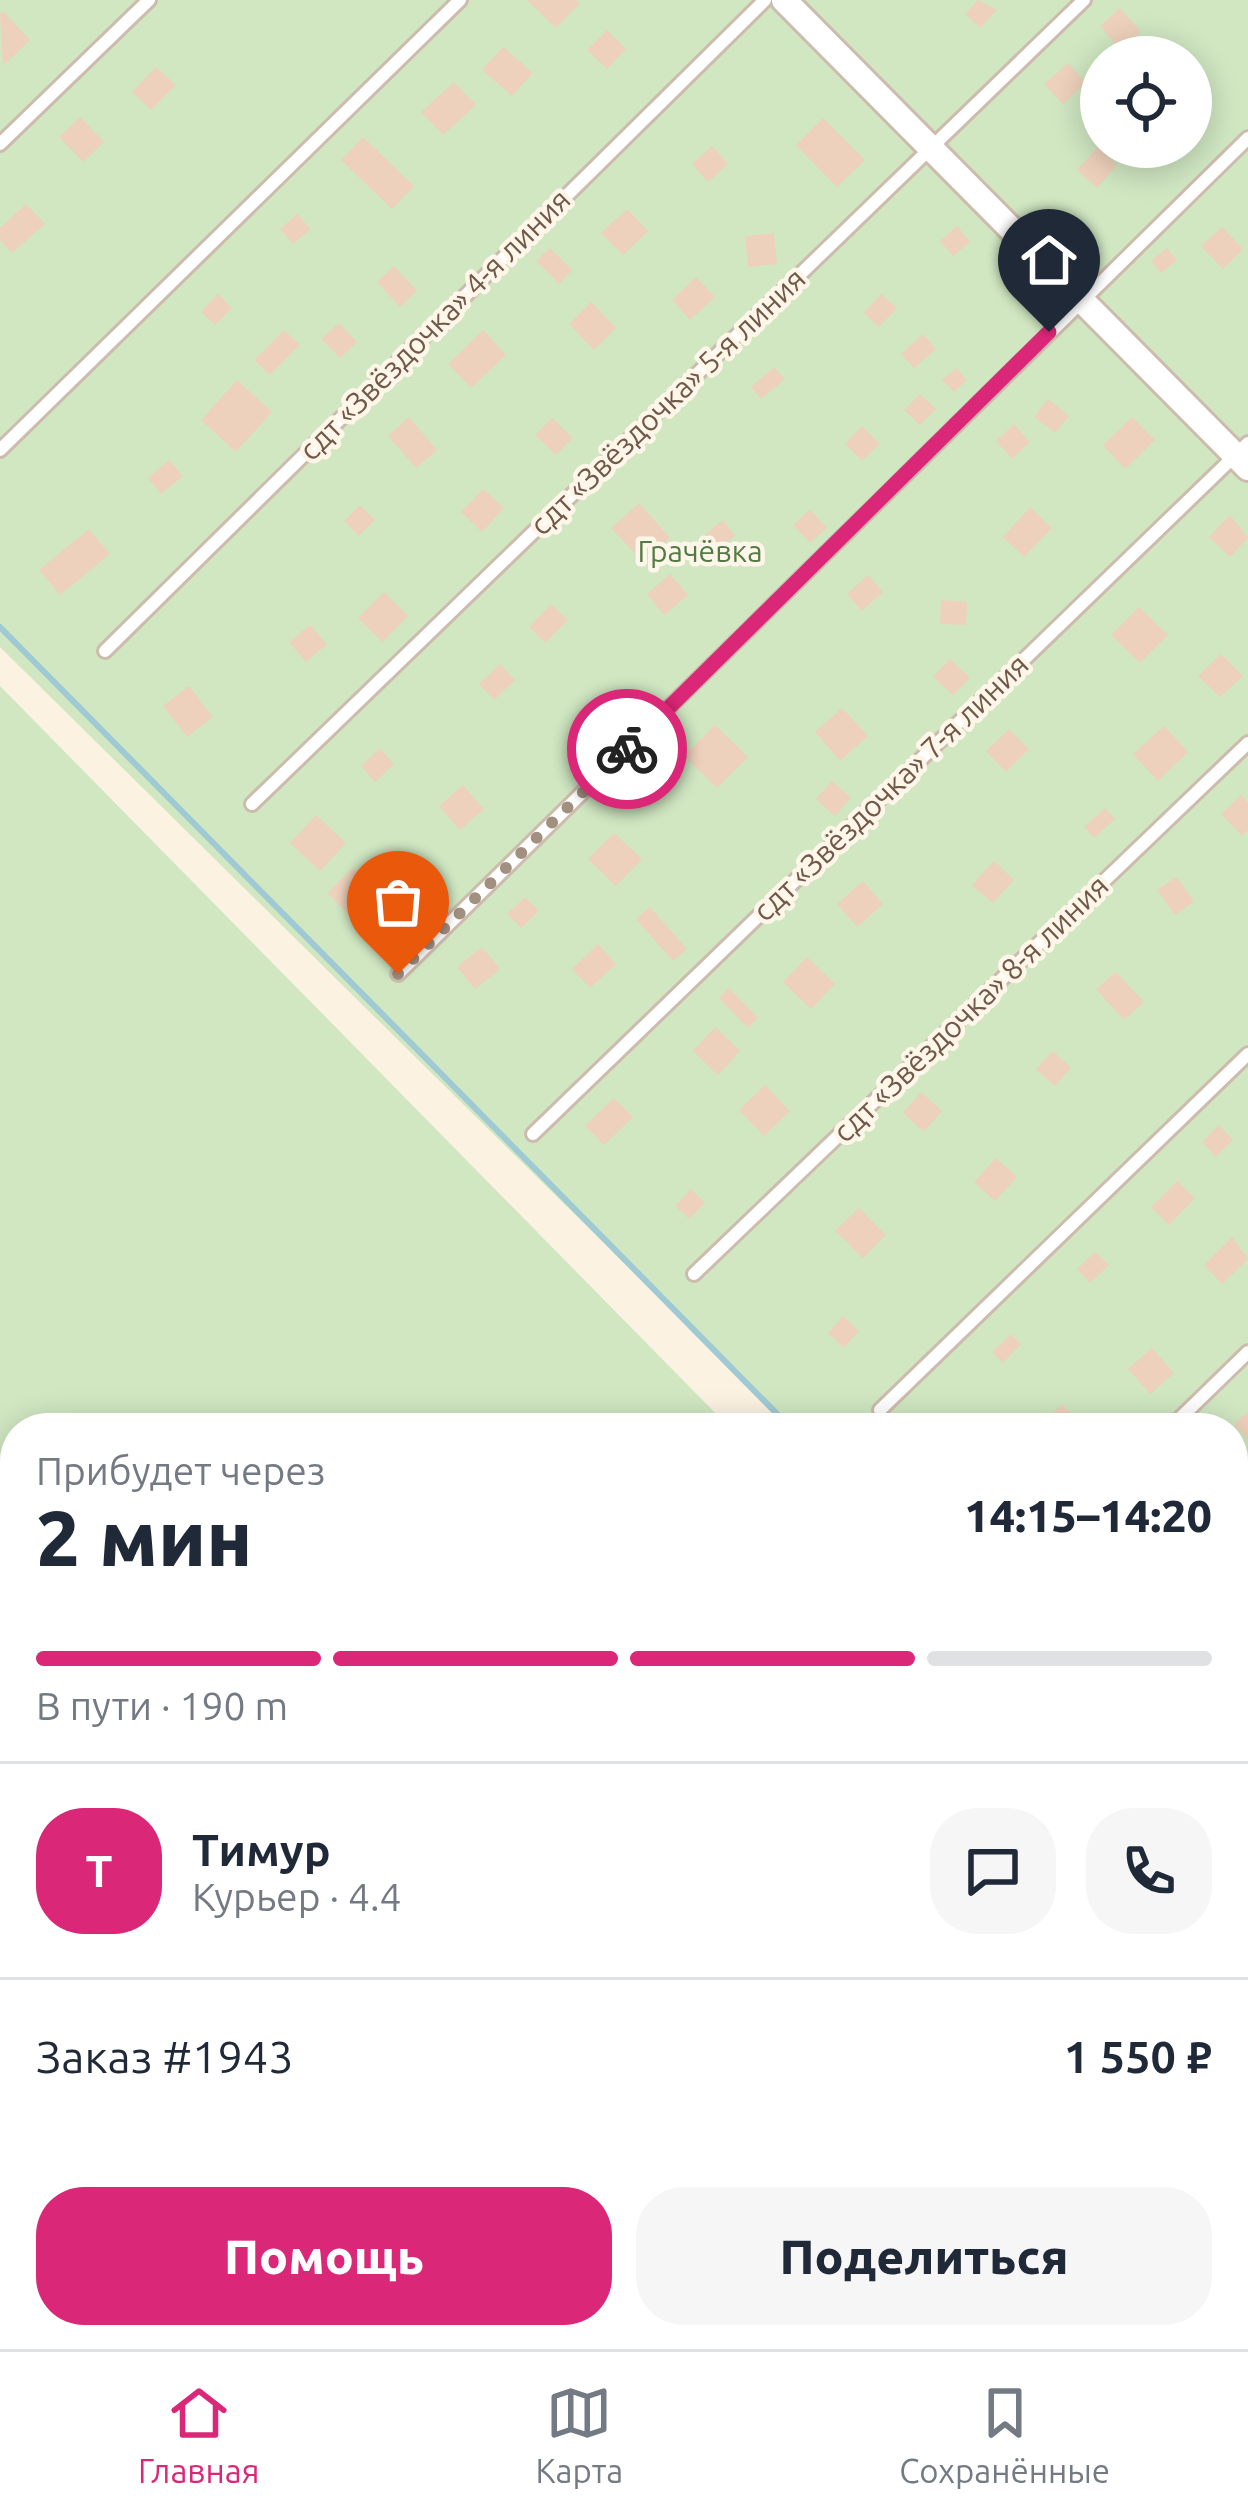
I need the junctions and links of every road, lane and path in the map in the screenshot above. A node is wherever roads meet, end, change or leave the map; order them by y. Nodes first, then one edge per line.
1 (149, 0) edge
2 (460, 0) edge
3 (766, 0) edge
4 (784, 0) edge
5 (1084, 0) edge
6 (1248, 139) edge
7 (0, 144) edge
8 (932, 148) junction
9 (1081, 299) junction
10 (0, 450) edge
11 (1244, 456) edge
12 (105, 651) dead end
13 (1248, 742) edge
14 (252, 804) dead end
15 (398, 974) dead end
16 (1248, 1054) edge
17 (533, 1134) dead end
18 (694, 1274) dead end
19 (1248, 1352) edge
20 (880, 1410) dead end
21 (1185, 1413) edge

1 - 7 lane
2 - 10 lane
3 - 12 lane, сдт «Звёздочка» 4-я линия
4 - 8 street
5 - 8 lane, сдт «Звёздочка» 5-я линия
6 - 9 lane
8 - 9 street
8 - 14 lane, сдт «Звёздочка» 5-я линия
9 - 11 street
9 - 15 lane
11 - 17 lane, сдт «Звёздочка» 7-я линия
13 - 18 lane, сдт «Звёздочка» 8-я линия
16 - 20 lane
19 - 21 lane

